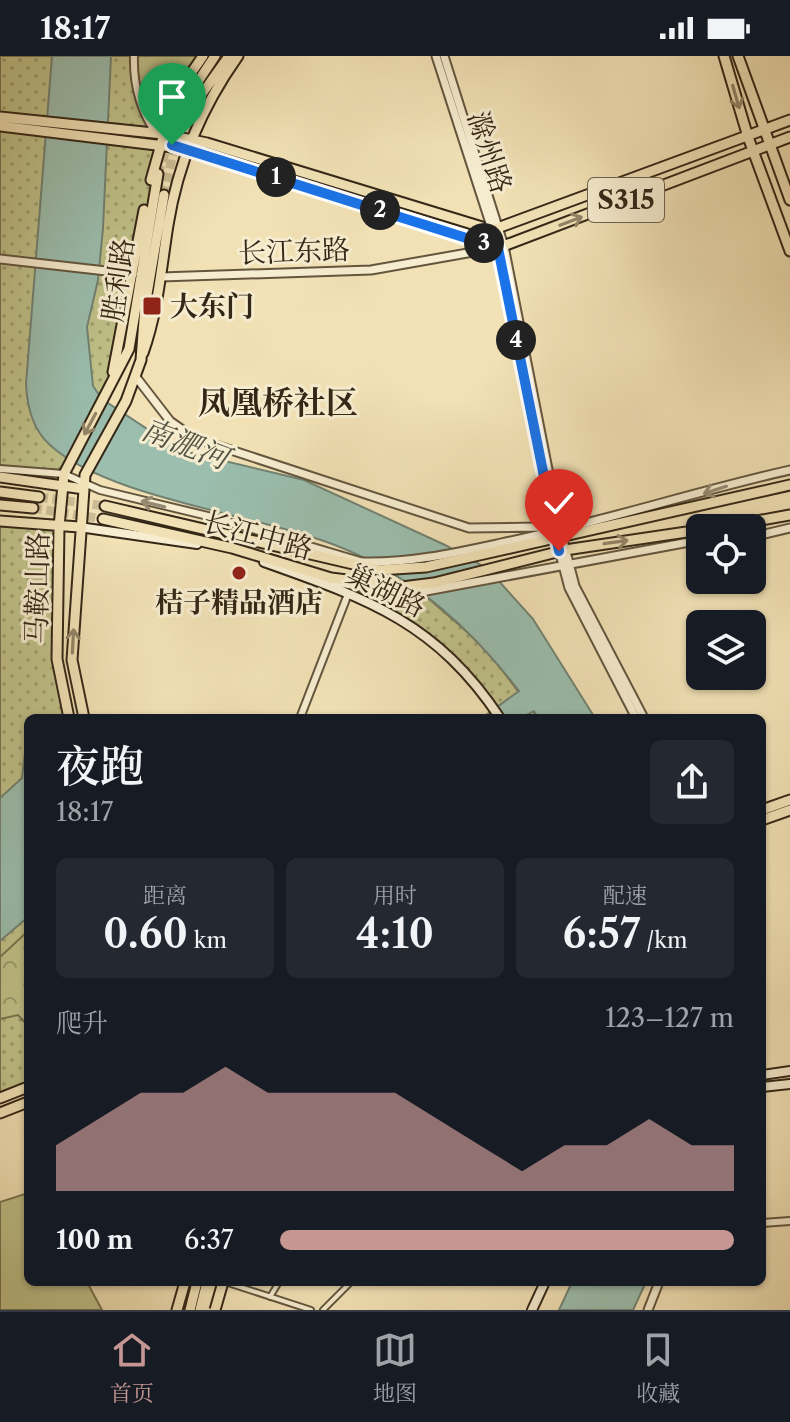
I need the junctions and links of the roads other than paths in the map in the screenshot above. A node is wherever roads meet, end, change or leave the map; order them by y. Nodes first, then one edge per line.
1 (134, 56) edge
2 (203, 56) edge
3 (215, 56) edge
4 (229, 56) edge
5 (238, 56) edge
6 (436, 56) edge
7 (444, 56) edge
8 (724, 56) edge
9 (738, 56) edge
10 (189, 95) tunnel mouth
11 (194, 105) tunnel mouth
12 (0, 117) edge
13 (790, 120) edge
14 (0, 126) edge
15 (41, 126) junction
16 (766, 131) junction
17 (160, 137) junction
18 (748, 137) junction
19 (790, 137) edge
20 (191, 144) junction
21 (771, 144) junction
22 (753, 151) junction
23 (158, 174) tunnel mouth
24 (164, 195) tunnel mouth
25 (790, 200) edge
26 (496, 230) junction
27 (501, 247) junction
28 (790, 251) edge
29 (0, 259) edge
30 (133, 274) junction
31 (161, 277) junction
32 (141, 360) junction
33 (136, 377) junction
34 (110, 387) junction
35 (0, 469) edge
36 (790, 470) edge
37 (64, 474) junction
38 (0, 477) edge
39 (84, 482) junction
40 (790, 485) edge
41 (62, 486) junction
42 (0, 492) edge
43 (39, 497) tunnel mouth
44 (0, 505) edge
45 (105, 506) tunnel mouth
46 (33, 508) tunnel mouth
47 (790, 515) edge
48 (103, 519) tunnel mouth
49 (766, 519) edge
50 (0, 521) edge
51 (59, 527) junction
52 (79, 527) junction
53 (790, 528) edge
54 (686, 532) edge
55 (558, 534) junction
56 (766, 534) edge
57 (530, 541) junction
58 (686, 542) edge
59 (562, 550) junction
60 (276, 561) junction
61 (363, 562) joint
62 (540, 563) junction
63 (565, 563) junction
64 (307, 578) junction
65 (319, 578) junction
66 (404, 591) junction
67 (348, 594) junction
68 (68, 714) edge
69 (83, 714) edge
70 (302, 714) edge
71 (497, 714) edge
72 (634, 714) edge
73 (642, 714) edge
74 (790, 800) edge
75 (766, 809) edge
76 (790, 810) edge
77 (766, 819) edge
78 (790, 1071) edge
79 (766, 1074) edge
80 (790, 1084) edge
81 (766, 1087) edge
82 (24, 1089) edge
83 (0, 1098) edge
84 (24, 1104) edge
85 (0, 1113) edge
86 (790, 1221) edge
87 (766, 1223) edge
88 (184, 1286) edge
89 (196, 1286) edge
90 (206, 1286) edge
91 (215, 1286) edge
92 (223, 1286) edge
93 (236, 1286) edge
94 (277, 1286) edge
95 (347, 1286) edge
96 (543, 1286) edge
97 (657, 1286) edge
98 (270, 1298) junction
99 (177, 1310) edge
100 (190, 1310) edge
101 (200, 1310) edge
102 (208, 1310) edge
103 (215, 1310) edge
104 (311, 1310) edge
105 (323, 1310) edge
106 (532, 1310) edge
107 (648, 1310) edge

1 - 17 street
2 - 17 main road
3 - 10 main road
4 - 11 main road
5 - 20 main road
6 - 26 street, 滁州路
7 - 26 street, 滁州路
8 -> 18 main road
9 - 16 main road
12 - 15 main road
13 - 16 main road
14 - 15 main road
15 - 17 main road
16 - 18 main road
16 - 21 main road
17 - 20 main road
17 - 30 main road
18 - 22 main road
18 - 26 main road, S315
19 - 21 main road, 长江东路
20 - 26 main road
20 - 27 main road
20 - 31 main road
21 - 22 main road, 长江东路 / S315
21 - 25 main road
27 -> 22 main road, 长江东路 / S315
22 - 28 main road
23 - 34 main road, 胜利路
24 - 32 main road, 胜利路
26 - 27 street, 滁州路
27 - 31 street, 长江东路
27 - 55 street, 滁州路
29 - 30 street
30 - 34 main road
31 - 32 main road
32 - 33 main road, 胜利路
33 - 39 main road, 胜利路
33 - 55 street
34 -> 37 main road, 马鞍山路
35 - 37 street
36 -> 55 street
37 - 39 street
37 - 41 main road, 马鞍山路
38 - 41 main road
39 - 41 main road
39 - 52 main road, 马鞍山路
61 -> 39 street
40 - 55 main road, 长江中路
41 - 51 main road, 马鞍山路
42 - 43 main road
44 - 46 main road
45 - 57 main road, 长江中路
47 - 49 main road
48 - 60 main road, 长江中路
50 - 51 main road
51 - 52 main road
51 - 68 main road, 马鞍山路
52 - 64 main road, 巢湖路
69 -> 52 main road, 马鞍山路
53 - 56 street
59 -> 54 main road, 长江中路
55 - 57 main road, 长江中路
55 - 59 street, 滁州路
57 - 61 street
58 - 63 street
59 - 62 main road, 长江中路
59 - 63 street, 滁州路
60 - 65 street
60 - 66 main road, 长江中路
62 - 63 street
62 - 66 main road, 长江中路
63 - 72 street, 滁州路
63 - 73 street, 滁州路
64 - 65 street
64 - 67 main road, 巢湖路
65 - 66 street
65 - 67 street
67 - 70 street
67 - 71 main road, 巢湖路
74 - 75 main road
76 - 77 main road
78 - 79 main road
80 - 81 main road
82 - 83 main road
84 - 85 main road
86 - 87 street
88 - 99 main road
89 - 100 main road
90 - 101 main road
91 - 102 main road
92 - 103 main road, bridge
93 - 98 street
94 - 98 street
95 - 105 street
96 - 106 main road
97 - 107 street
98 - 104 street

